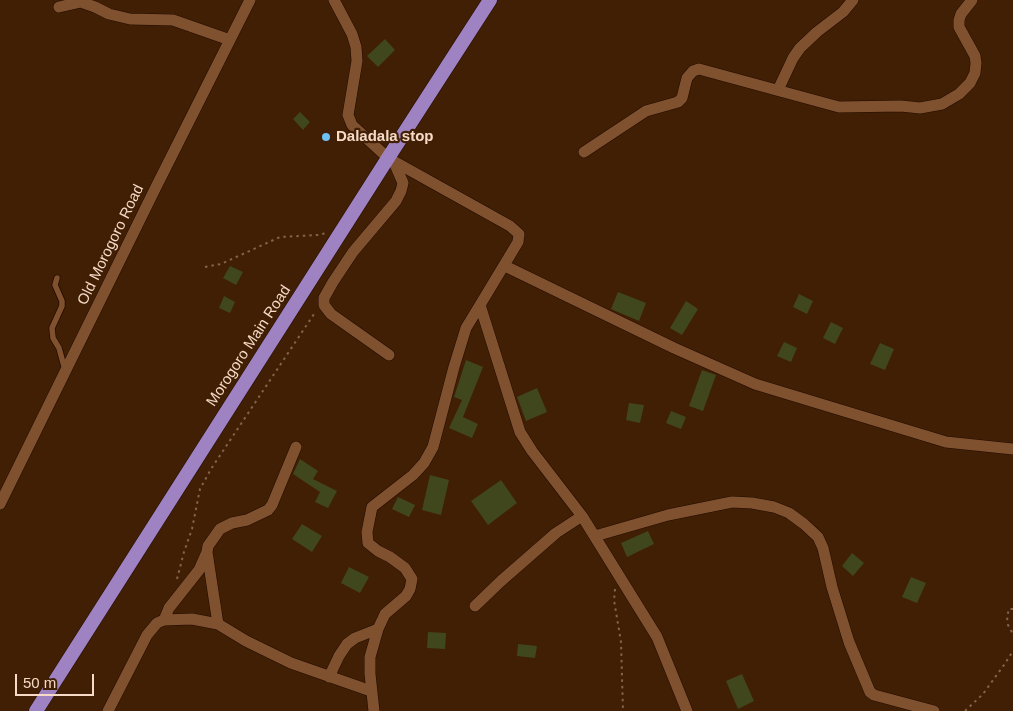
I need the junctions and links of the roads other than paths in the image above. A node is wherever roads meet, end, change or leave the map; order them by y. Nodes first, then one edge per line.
1 (250, 0) edge
2 (334, 0) edge
3 (490, 0) edge
4 (853, 0) edge
5 (972, 0) edge
6 (59, 7) dead end
7 (230, 40) junction
8 (778, 90) junction
9 (584, 152) dead end
10 (391, 160) junction
11 (505, 266) junction
12 (57, 278) dead end
13 (480, 305) junction
14 (389, 355) dead end
15 (66, 372) junction
16 (296, 447) dead end
17 (1013, 450) edge
18 (0, 504) edge
19 (582, 516) junction
20 (595, 536) junction
21 (207, 552) junction
22 (475, 606) dead end
23 (164, 620) junction
24 (218, 624) junction
25 (378, 629) junction
26 (329, 677) junction
27 (370, 691) junction
28 (36, 711) edge
29 (108, 711) edge
30 (374, 711) edge
31 (687, 711) edge
32 (934, 711) edge

1 - 7 street, Old Morogoro Road
2 - 10 street
3 - 10 highway, Morogoro Main Road
4 - 8 street
5 - 8 street
6 - 7 street
7 - 15 street, Old Morogoro Road
8 - 9 street
10 - 11 street
10 - 14 street
10 - 28 highway, Morogoro Main Road
11 - 13 street
11 - 17 street
12 - 15 lane
13 - 19 street
13 - 25 street
15 - 18 street, Old Morogoro Road
16 - 21 street
19 - 20 street
19 - 22 street
20 - 31 street
20 - 32 street
21 - 23 street
21 - 24 street
23 - 24 street
23 - 29 street
24 - 26 street
25 - 26 street
25 - 27 street
26 - 27 street
27 - 30 street

